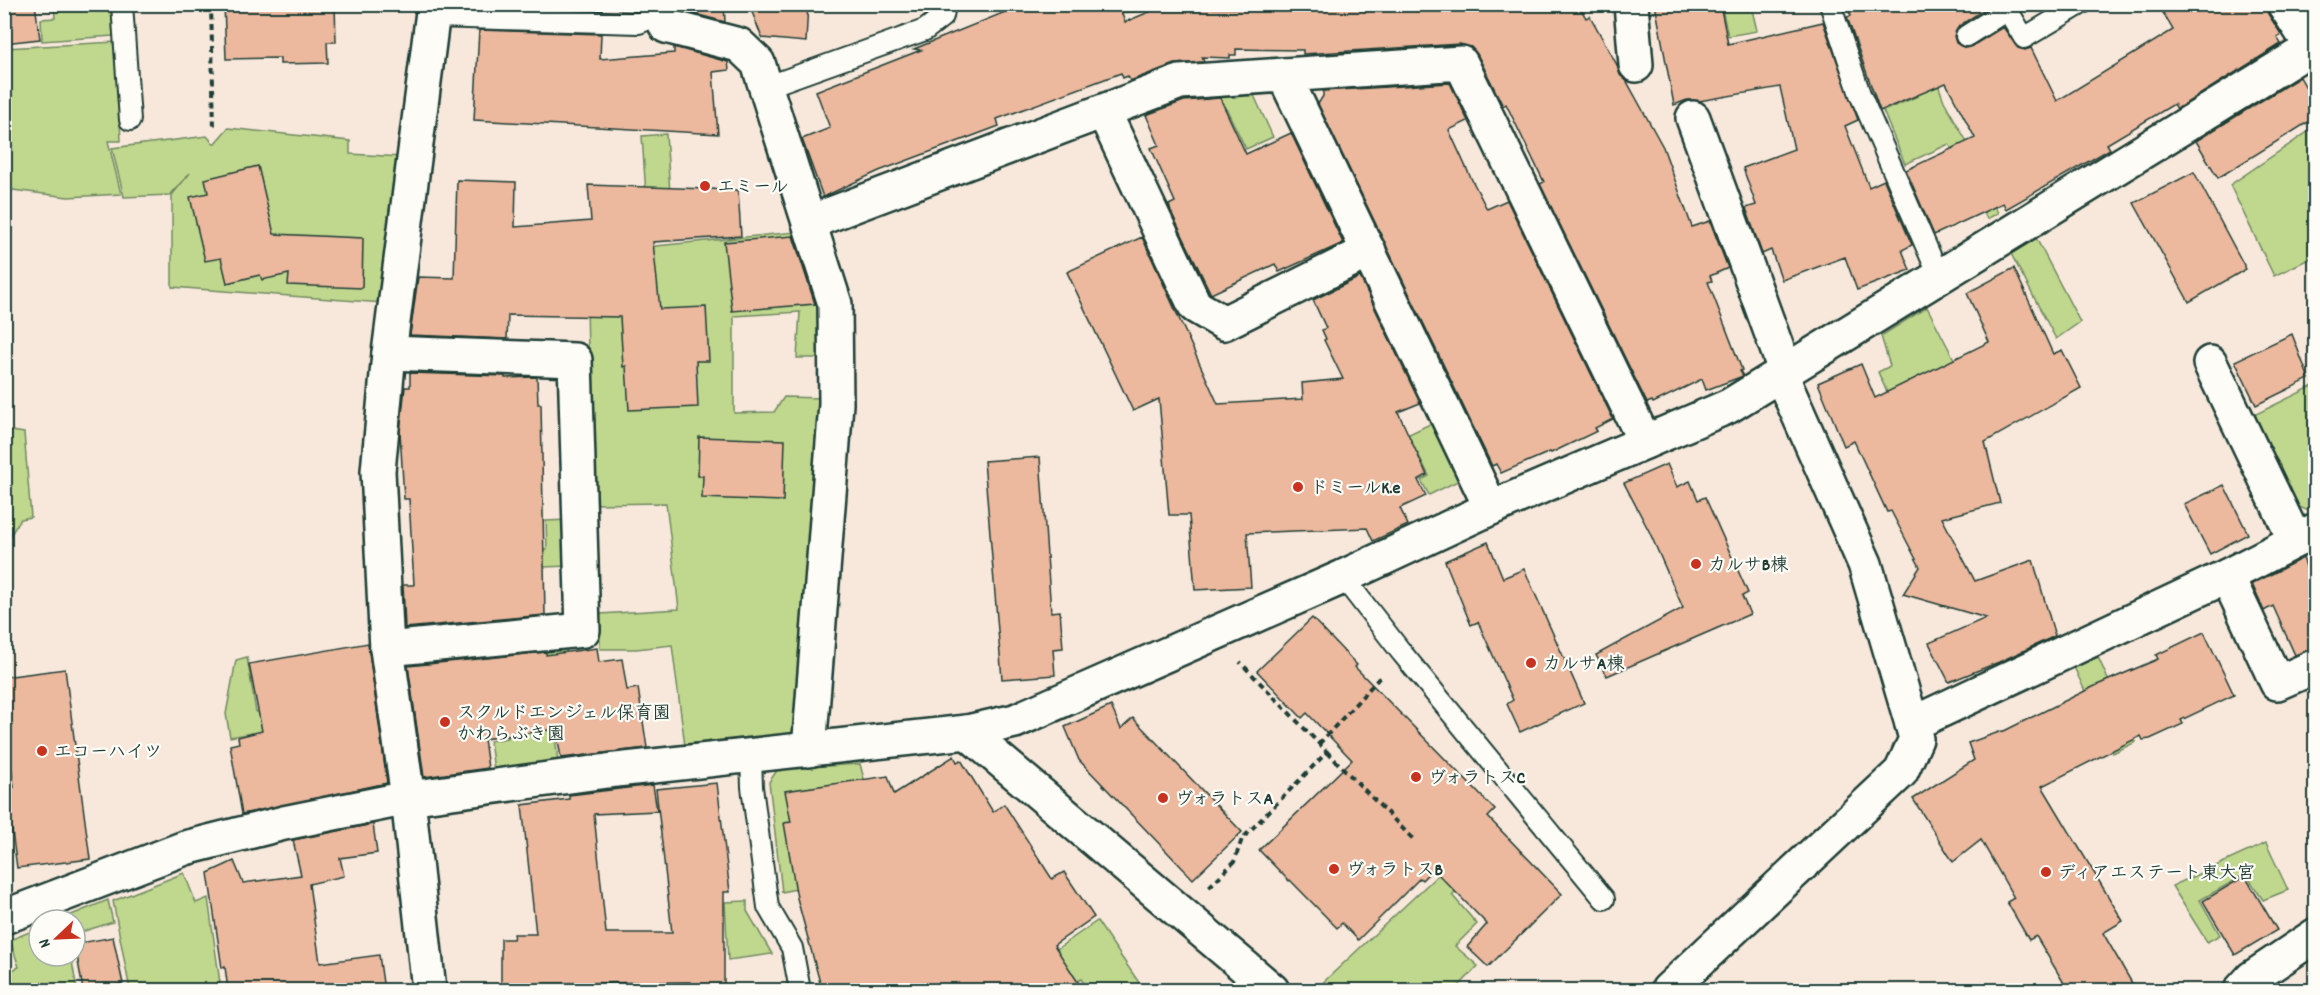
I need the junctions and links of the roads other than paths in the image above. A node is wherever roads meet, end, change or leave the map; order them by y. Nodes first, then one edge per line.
1 (122, 4) edge
2 (945, 4) edge
3 (1632, 4) edge
4 (1830, 4) edge
5 (2081, 4) edge
6 (2284, 4) edge
7 (2006, 7) edge
8 (659, 9) edge
9 (434, 11) edge
10 (1966, 36) dead end
11 (2314, 46) edge
12 (1636, 65) dead end
13 (1284, 75) junction
14 (766, 87) junction
15 (1104, 112) junction
16 (1694, 118) dead end
17 (130, 120) dead end
18 (810, 222) junction
19 (1369, 251) junction
20 (1939, 276) junction
21 (389, 353) junction
22 (2210, 363) dead end
23 (1783, 374) junction
24 (1645, 442) junction
25 (1491, 508) junction
26 (2306, 535) edge
27 (2227, 576) junction
28 (1343, 577) junction
29 (387, 649) junction
30 (2316, 666) edge
31 (1912, 724) junction
32 (966, 732) junction
33 (809, 750) junction
34 (751, 756) junction
35 (408, 798) junction
36 (1604, 899) dead end
37 (4, 917) edge
38 (2316, 935) edge
39 (429, 990) edge
40 (800, 990) edge
41 (1272, 990) edge
42 (1668, 990) edge
43 (2241, 990) edge

1 - 17 lane
2 - 14 lane
3 - 12 street
4 - 20 lane
5 - 7 lane
6 - 11 street
7 - 10 lane
8 - 9 lane
8 - 14 street
9 - 21 street
11 - 20 street
13 - 15 street
13 - 19 street
13 - 24 street
14 - 18 street
15 - 18 street
15 - 19 street
16 - 23 street
18 - 33 street
19 - 25 street
20 - 23 street
21 - 29 street
21 - 29 street
22 - 26 street
23 - 24 street
23 - 31 street
24 - 25 street
25 - 28 street
26 - 27 street
27 - 30 street
27 - 31 street
28 - 32 street
28 - 36 lane
29 - 35 street
31 - 42 street
32 - 33 street
32 - 41 street
33 - 34 street
34 - 35 street
34 - 40 lane
35 - 37 street
35 - 39 street
38 - 43 street

